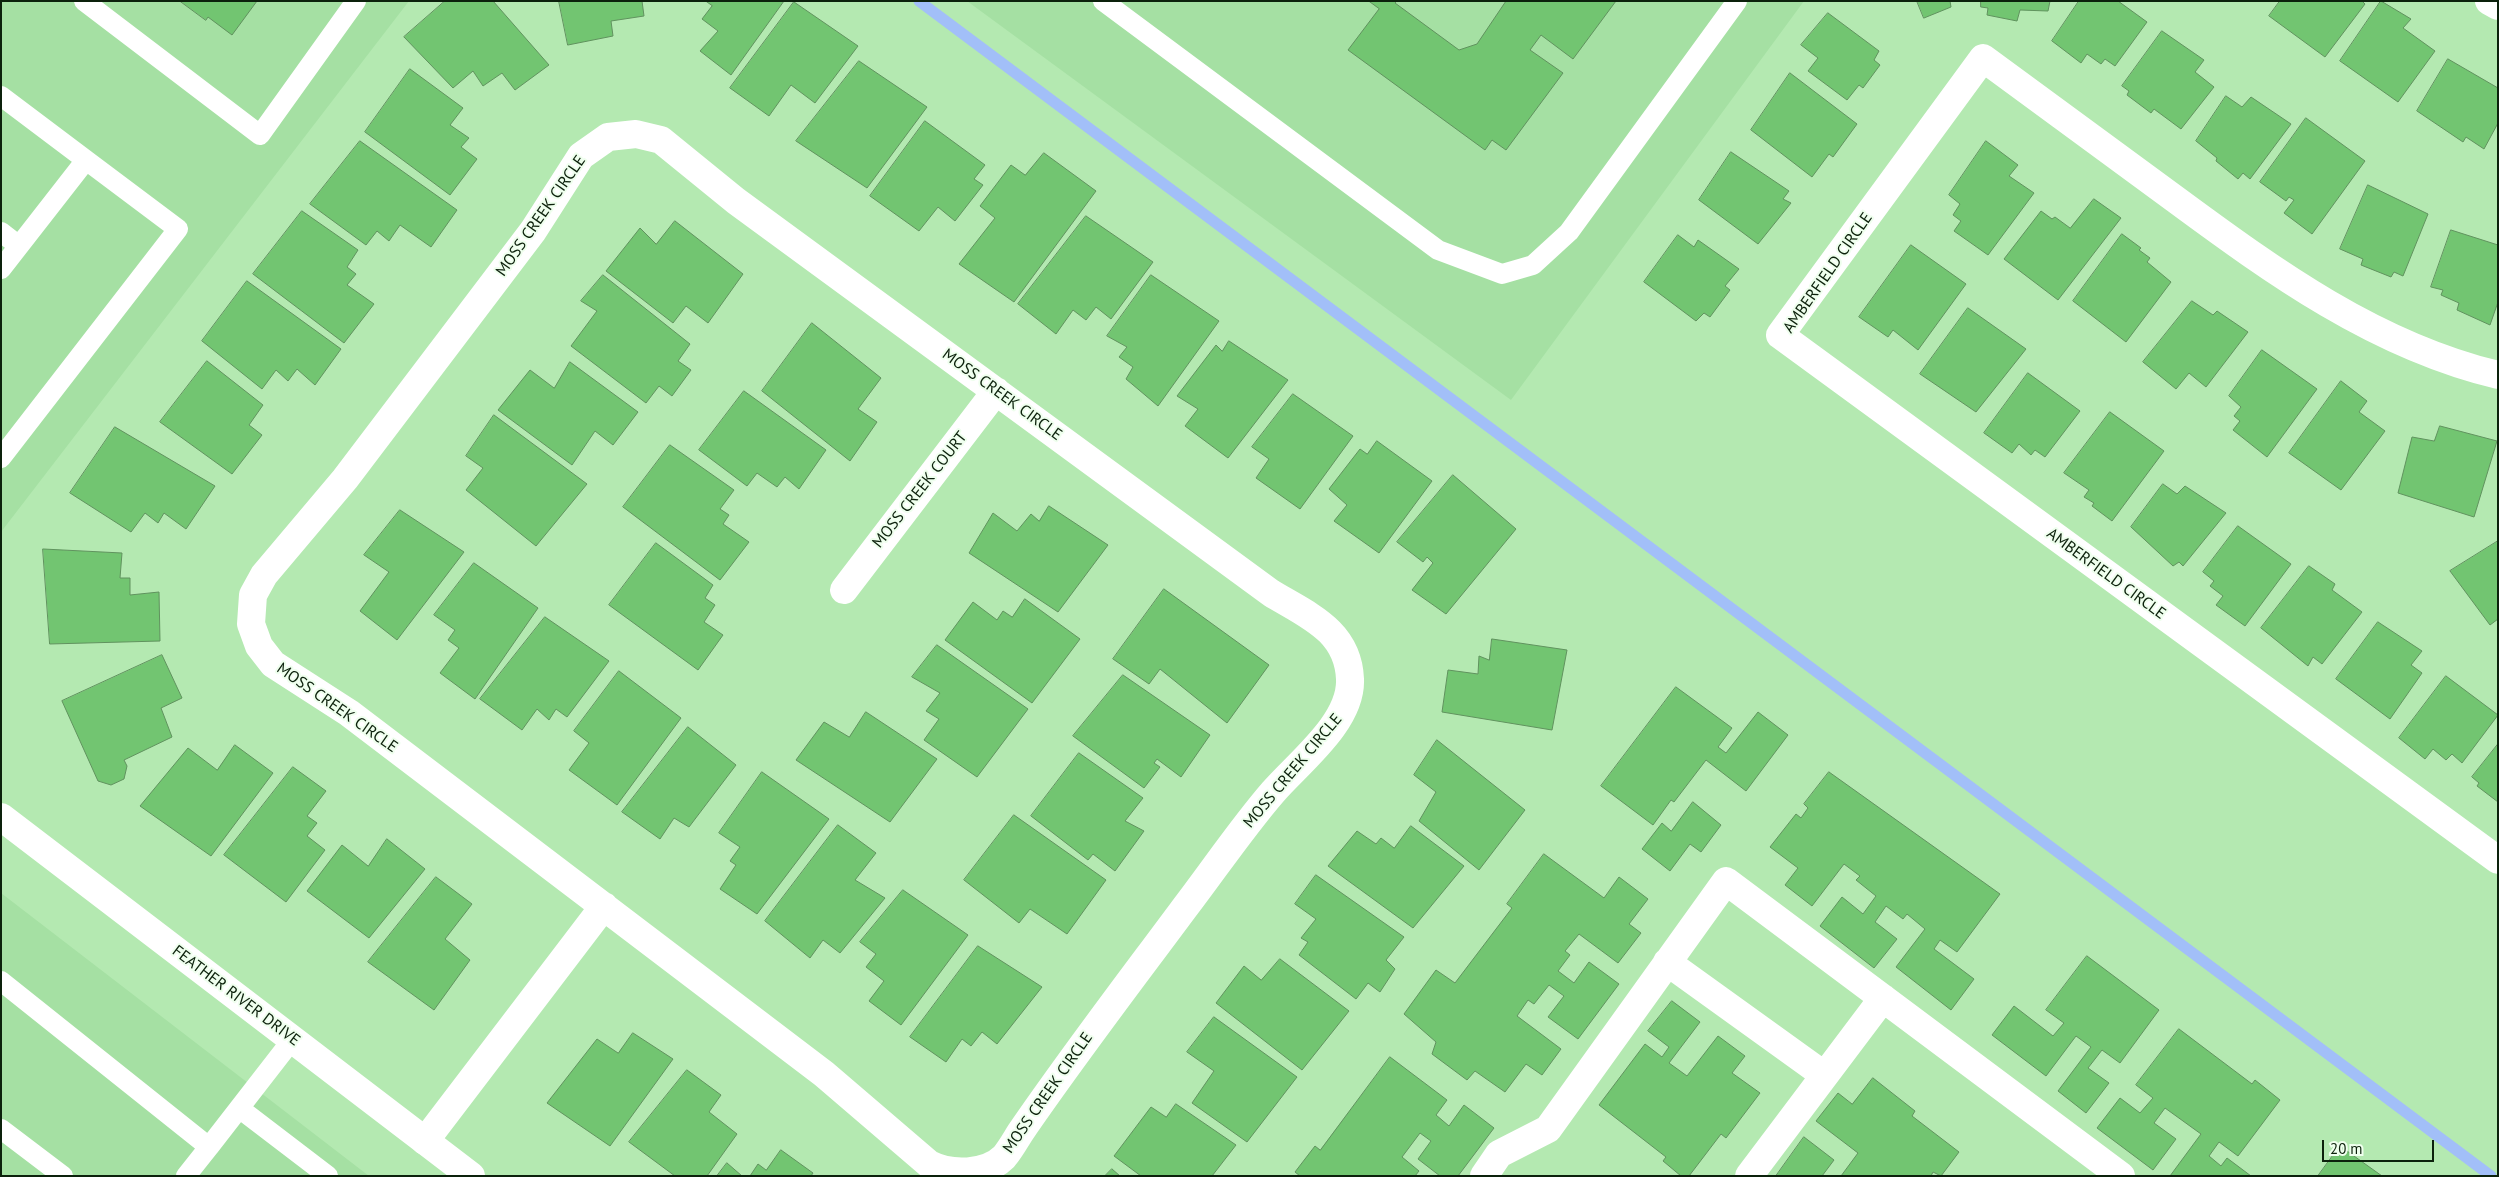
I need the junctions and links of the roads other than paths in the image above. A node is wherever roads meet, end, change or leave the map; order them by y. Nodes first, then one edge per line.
1 (84, 1) edge
2 (356, 1) edge
3 (1102, 1) edge
4 (1737, 1) edge
5 (2489, 1) edge
6 (2498, 6) edge
7 (1, 96) edge
8 (86, 160) junction
9 (1, 232) edge
10 (19, 246) junction
11 (1, 269) edge
12 (2498, 375) edge
13 (996, 391) junction
14 (1, 458) edge
15 (844, 590) dead end
16 (1, 817) edge
17 (2498, 860) edge
18 (604, 906) junction
19 (1667, 962) junction
20 (1, 981) edge
21 (1883, 998) junction
22 (292, 1040) junction
23 (1824, 1076) junction
24 (239, 1108) junction
25 (1, 1130) edge
26 (425, 1141) junction
27 (209, 1147) junction
28 (62, 1176) edge
29 (186, 1176) edge
30 (328, 1176) edge
31 (470, 1176) edge
32 (1484, 1176) edge
33 (1749, 1176) edge
34 (2121, 1176) edge

1 - 2 lane
3 - 4 lane
5 - 6 street
7 - 8 lane
8 - 10 lane
8 - 14 lane
9 - 10 lane
10 - 11 lane
12 - 17 street, AMBERFIELD CIRCLE
13 - 15 street, MOSS CREEK COURT
13 - 18 street, MOSS CREEK CIRCLE
13 - 18 street, MOSS CREEK CIRCLE
16 - 22 street, FEATHER RIVER DRIVE
18 - 26 street
19 - 21 street
19 - 23 street
19 - 32 street
20 - 27 lane
21 - 23 street
21 - 34 street
22 - 24 lane
22 - 26 street, FEATHER RIVER DRIVE
23 - 33 street
24 - 27 lane
24 - 30 lane
25 - 28 lane
26 - 31 street, FEATHER RIVER DRIVE
27 - 29 lane

